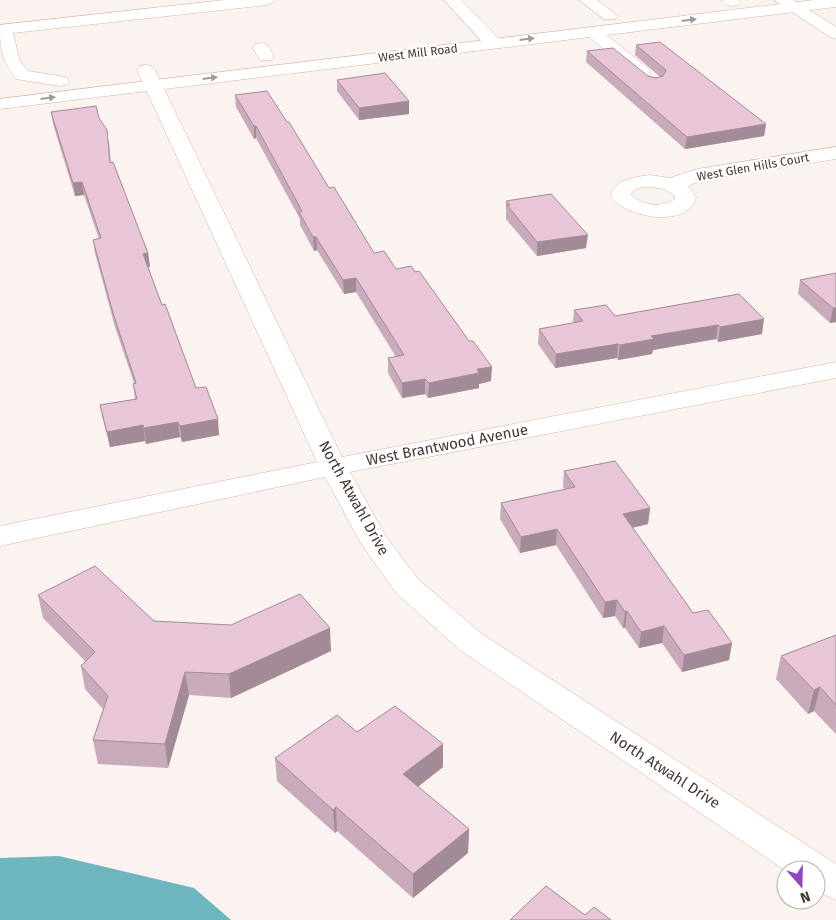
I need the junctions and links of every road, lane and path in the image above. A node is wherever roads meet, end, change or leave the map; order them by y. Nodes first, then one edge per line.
1 (267, 0) edge
2 (457, 0) edge
3 (587, 0) edge
4 (736, 0) edge
5 (249, 1) edge
6 (836, 2) edge
7 (788, 4) edge
8 (610, 16) junction
9 (2, 30) edge
10 (480, 31) junction
11 (592, 32) junction
12 (836, 34) edge
13 (493, 44) junction
14 (6, 66) edge
15 (150, 78) junction
16 (60, 81) junction
17 (654, 82) edge
18 (8, 87) dead end
19 (0, 104) edge
20 (836, 153) edge
21 (670, 185) dead end
22 (836, 370) edge
23 (333, 467) junction
24 (0, 536) edge
25 (836, 884) edge

1 - 5 street
2 - 10 street
3 - 8 street
4 - 8 street, West Mill Road
5 - 9 street
6 - 7 street, West Mill Road
11 -> 7 street, West Mill Road
7 - 12 street
8 - 10 street, West Mill Road
9 - 14 street
10 - 13 street
10 - 15 street, West Mill Road
13 -> 11 street, West Mill Road
11 - 17 street
15 -> 13 street, West Mill Road
14 - 16 street
15 - 16 street, West Mill Road
19 -> 15 street, West Mill Road
15 - 23 street, North Atwahl Drive
16 - 18 street, West Mill Road
20 - 21 street, West Glen Hills Court
22 - 23 street, West Brantwood Avenue
23 - 24 street, West Brantwood Avenue
23 - 25 street, North Atwahl Drive

